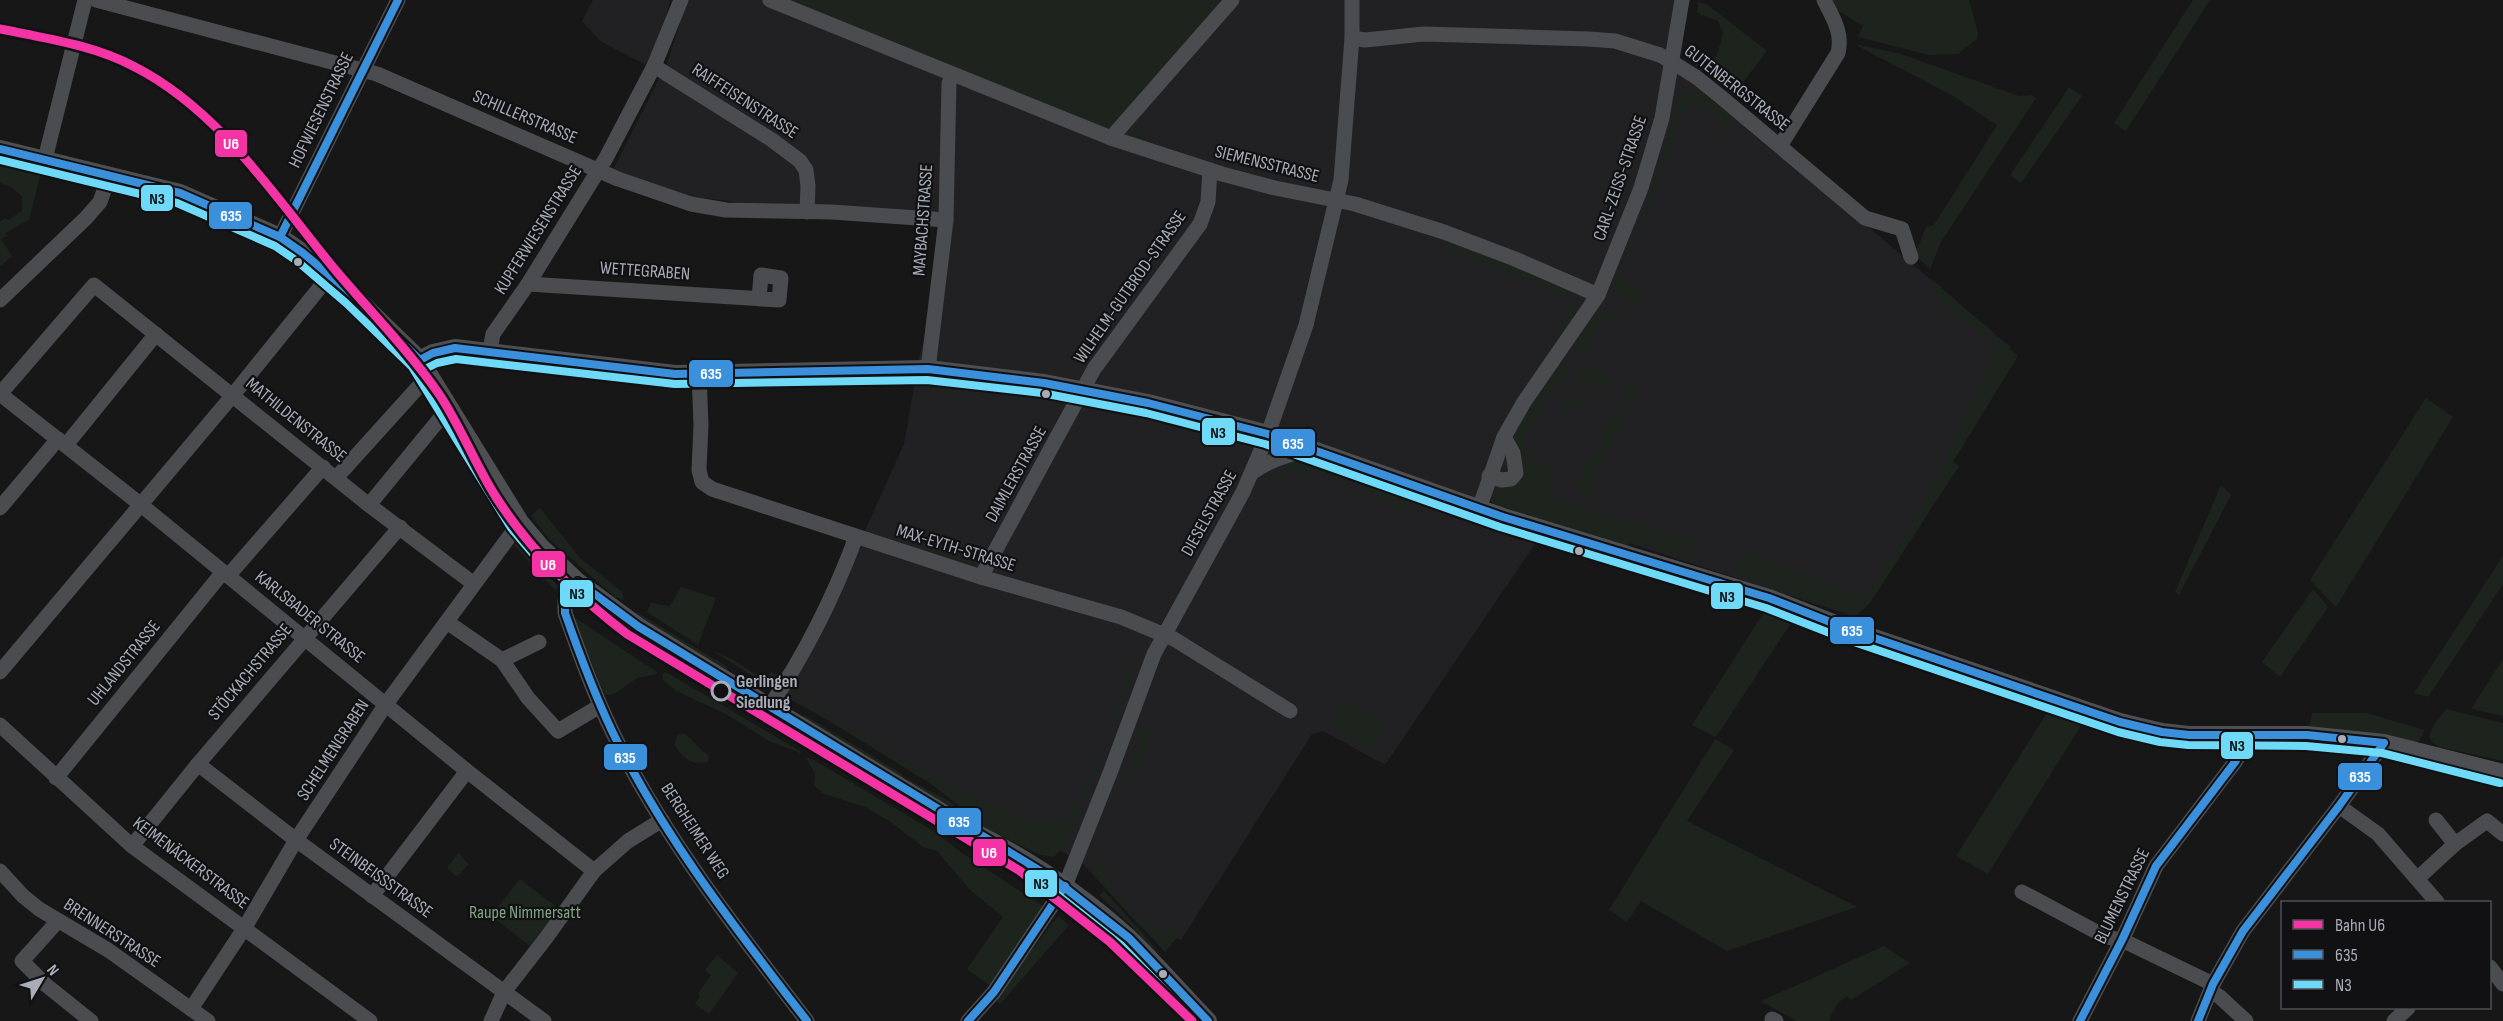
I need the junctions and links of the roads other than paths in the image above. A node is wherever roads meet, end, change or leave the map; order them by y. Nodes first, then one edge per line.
1 (85, 0) edge
2 (96, 0) edge
3 (398, 0) edge
4 (681, 0) edge
5 (770, 0) edge
6 (1232, 0) edge
7 (1352, 0) edge
8 (1682, 0) edge
9 (1824, 0) edge
10 (1352, 38) junction
11 (1671, 62) junction
12 (654, 66) junction
13 (363, 70) junction
14 (953, 74) junction
15 (1111, 138) junction
16 (1780, 146) junction
17 (0, 149) edge
18 (45, 159) junction
19 (599, 170) junction
20 (1210, 170) junction
21 (109, 176) junction
22 (1337, 201) junction
23 (807, 212) junction
24 (946, 220) junction
25 (280, 237) junction
26 (1911, 257) dead end
27 (330, 275) junction
28 (528, 284) junction
29 (1598, 295) junction
30 (759, 299) dead end
31 (0, 300) edge
32 (156, 334) junction
33 (490, 350) junction
34 (425, 367) junction
35 (928, 369) junction
36 (699, 374) junction
37 (1084, 390) junction
38 (0, 394) edge
39 (233, 394) junction
40 (452, 409) junction
41 (1268, 434) junction
42 (1504, 437) junction
43 (62, 442) junction
44 (1311, 450) junction
45 (323, 467) junction
46 (1253, 472) junction
47 (1489, 476) junction
48 (336, 478) junction
49 (141, 504) junction
50 (369, 506) junction
51 (0, 508) edge
52 (1479, 509) junction
53 (520, 522) junction
54 (400, 527) junction
55 (856, 537) junction
56 (225, 574) junction
57 (981, 577) junction
58 (578, 582) junction
59 (474, 584) junction
60 (447, 622) junction
61 (1163, 634) junction
62 (304, 638) junction
63 (539, 642) dead end
64 (502, 660) junction
65 (1, 669) edge
66 (386, 704) junction
67 (600, 706) junction
68 (770, 706) junction
69 (1290, 711) dead end
70 (0, 725) edge
71 (2244, 736) junction
72 (2384, 743) junction
73 (198, 764) junction
74 (467, 771) junction
75 (2503, 773) edge
76 (56, 778) junction
77 (2340, 806) junction
78 (662, 820) junction
79 (2436, 820) dead end
80 (2503, 834) edge
81 (296, 840) junction
82 (2456, 844) junction
83 (132, 846) junction
84 (0, 871) edge
85 (594, 871) junction
86 (2417, 879) junction
87 (1065, 886) junction
88 (2022, 892) dead end
89 (372, 896) junction
90 (2435, 901) edge
91 (58, 921) junction
92 (245, 927) junction
93 (2122, 940) junction
94 (2491, 968) edge
95 (2503, 984) edge
96 (2212, 988) junction
97 (504, 992) junction
98 (191, 1009) junction
99 (2407, 1009) edge
100 (92, 1021) edge
101 (208, 1021) edge
102 (370, 1021) edge
103 (491, 1021) edge
104 (544, 1021) edge
105 (807, 1021) edge
106 (968, 1021) edge
107 (1208, 1021) edge
108 (2080, 1021) edge
109 (2198, 1021) edge
110 (2246, 1021) edge
111 (2394, 1021) edge

1 - 18 street
2 - 13 street, SCHILLERSTRASSE
3 - 13 street, HOFWIESENSTRASSE
4 - 12 street, KUPFERWIESENSTRASSE
5 - 14 street, SIEMENSSTRASSE
6 - 15 street
7 - 10 street, DIESELSTRASSE
8 - 11 street, CARL-ZEISS-STRASSE
9 - 16 street
10 - 11 street, GUTENBERGSTRASSE
10 - 22 street, DIESELSTRASSE
11 - 16 street, GUTENBERGSTRASSE
11 - 29 street, CARL-ZEISS-STRASSE
12 - 19 street, KUPFERWIESENSTRASSE
12 - 23 street, RAIFFEISENSTRASSE
13 - 19 street, SCHILLERSTRASSE
13 - 25 street, HOFWIESENSTRASSE
14 - 15 street, SIEMENSSTRASSE
14 - 24 street, MAYBACHSTRASSE
15 - 20 street, SIEMENSSTRASSE
16 - 26 street, GUTENBERGSTRASSE
17 - 18 main road
18 - 21 main road
19 - 23 street, SCHILLERSTRASSE
19 - 28 street, KUPFERWIESENSTRASSE
20 - 22 street, SIEMENSSTRASSE
20 - 37 street, WILHELM-GUTBROD-STRASSE
21 - 25 main road
21 - 31 street
22 - 29 street, SIEMENSSTRASSE
22 - 41 street, DIESELSTRASSE
23 - 24 street, SCHILLERSTRASSE
24 - 35 street, MAYBACHSTRASSE
25 - 27 main road
27 - 34 main road
27 - 39 street
28 - 30 street, WETTEGRABEN
28 - 33 street, KUPFERWIESENSTRASSE
29 - 42 street
32 - 38 street, MATHILDENSTRASSE
32 - 39 street, MATHILDENSTRASSE
32 - 43 street
33 - 34 main road
33 - 36 main road
34 - 40 main road
34 - 48 street
35 - 36 main road
35 - 37 main road
36 - 55 street, MAX-EYTH-STRASSE
37 - 41 main road
37 - 57 street, DAIMLERSTRASSE
38 - 43 street, KARLSBADER STRASSE
39 - 45 street, MATHILDENSTRASSE
39 - 49 street
40 - 50 street
40 - 53 main road
41 - 44 main road
41 - 46 street, DIESELSTRASSE
42 - 47 street
42 - 47 street
43 - 49 street, KARLSBADER STRASSE
43 - 51 street
44 - 46 street
44 - 52 main road
45 - 48 street, MATHILDENSTRASSE
45 - 56 street, UHLANDSTRASSE
46 - 61 street, DIESELSTRASSE
47 - 52 street
48 - 50 street, MATHILDENSTRASSE
49 - 56 street, KARLSBADER STRASSE
49 - 65 street
50 - 54 street, MATHILDENSTRASSE
52 - 71 main road
53 - 58 main road
53 - 59 street, SCHELMENGRABEN
54 - 59 street, MATHILDENSTRASSE
54 - 62 street, STÖCKACHSTRASSE
55 - 57 street, MAX-EYTH-STRASSE
55 - 68 street
56 - 62 street, KARLSBADER STRASSE
56 - 76 street, UHLANDSTRASSE
57 - 61 street, MAX-EYTH-STRASSE
58 - 67 street, BERGHEIMER WEG
58 - 68 main road
59 - 60 street, SCHELMENGRABEN
60 - 64 street
60 - 66 street, SCHELMENGRABEN
61 - 69 street, MAX-EYTH-STRASSE
61 - 87 street, DIESELSTRASSE
62 - 66 street, KARLSBADER STRASSE
62 - 73 street, STÖCKACHSTRASSE
63 - 64 street
64 - 67 street
66 - 74 street, KARLSBADER STRASSE
66 - 81 street, SCHELMENGRABEN
67 - 78 street, BERGHEIMER WEG
68 - 87 main road
70 - 76 street, KEIMENÄCKERSTRASSE
71 - 72 main road
71 - 93 street, BLUMENSTRASSE
72 - 75 main road
72 - 77 street
73 - 81 street, STEINBEISSSTRASSE
73 - 83 street, STÖCKACHSTRASSE
74 - 85 street, KARLSBADER STRASSE
74 - 89 street
76 - 83 street, KEIMENÄCKERSTRASSE
77 - 86 street
77 - 96 street
78 - 85 street
78 - 105 street, BERGHEIMER WEG
79 - 82 street
80 - 82 street
81 - 89 street, STEINBEISSSTRASSE
81 - 92 street, SCHELMENGRABEN
82 - 86 street
83 - 92 street, KEIMENÄCKERSTRASSE
84 - 91 street, BRENNERSTRASSE
85 - 97 street
86 - 90 street
87 - 106 street, DIESELSTRASSE
87 - 107 main road
88 - 93 street
89 - 97 street, STEINBEISSSTRASSE
91 - 98 street, BRENNERSTRASSE
91 - 100 street
92 - 98 street, SCHELMENGRABEN
92 - 102 street, KEIMENÄCKERSTRASSE
93 - 96 street
93 - 108 street, BLUMENSTRASSE
94 - 95 street
96 - 109 street
96 - 110 street
97 - 103 street
97 - 104 street, STEINBEISSSTRASSE
98 - 101 street, BRENNERSTRASSE
99 - 111 street

